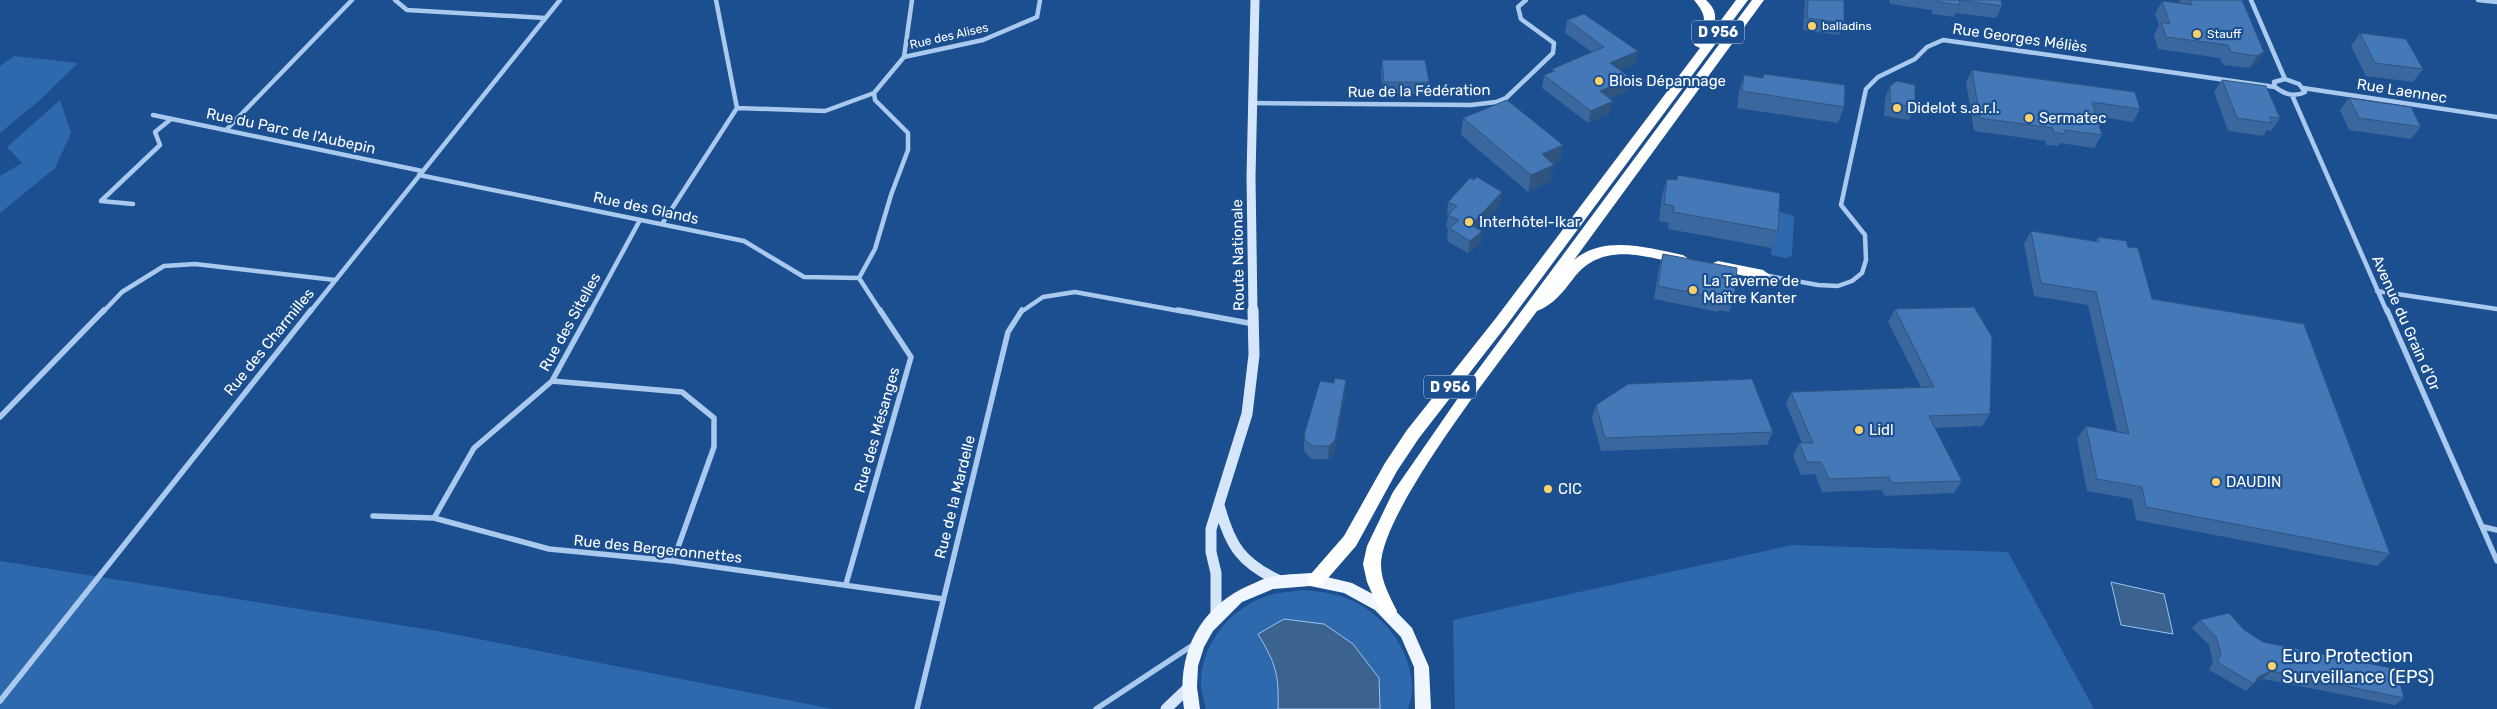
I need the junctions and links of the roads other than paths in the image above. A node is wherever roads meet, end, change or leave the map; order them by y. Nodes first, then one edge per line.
1 (352, 0) edge
2 (395, 0) edge
3 (560, 0) edge
4 (716, 0) edge
5 (912, 0) edge
6 (1040, 0) edge
7 (1255, 0) edge
8 (1526, 0) edge
9 (1700, 0) edge
10 (1742, 0) edge
11 (1758, 0) edge
12 (2251, 0) edge
13 (2478, 0) edge
14 (2497, 2) edge
15 (545, 18) junction
16 (904, 57) junction
17 (1694, 63) junction
18 (2285, 79) junction
19 (2274, 87) junction
20 (2303, 88) junction
21 (874, 93) junction
22 (2292, 96) junction
23 (1253, 103) junction
24 (737, 108) junction
25 (153, 115) dead end
26 (2497, 117) edge
27 (171, 118) junction
28 (227, 129) junction
29 (421, 173) junction
30 (133, 204) dead end
31 (640, 220) junction
32 (662, 224) junction
33 (1763, 275) joint
34 (859, 278) junction
35 (335, 280) junction
36 (2377, 291) junction
37 (2497, 308) edge
38 (1530, 309) junction
39 (1254, 324) junction
40 (552, 381) junction
41 (0, 417) edge
42 (1220, 505) junction
43 (373, 516) dead end
44 (434, 518) junction
45 (2484, 527) junction
46 (2497, 530) edge
47 (2497, 561) edge
48 (673, 562) junction
49 (1316, 580) junction
50 (1280, 581) junction
51 (846, 584) junction
52 (943, 598) junction
53 (1388, 611) junction
54 (1216, 615) junction
55 (1197, 642) junction
56 (1188, 688) junction
57 (0, 701) edge
58 (1098, 708) edge
59 (917, 709) edge
60 (1166, 709) edge
61 (1192, 709) edge
62 (1423, 709) edge

1 - 28 street
2 - 15 street
3 - 15 street, Rue des Charmilles
4 - 24 street
5 - 16 street
6 - 16 street, Rue des Alises
7 - 23 main road, Route Nationale
8 - 23 street, Rue de la Fédération
9 - 17 highway, D 956
10 - 17 highway, D 956
11 - 38 highway, D 956
12 - 18 street
13 - 14 street
15 - 29 street, Rue des Charmilles
16 - 21 street
17 - 49 highway, D 956
18 - 19 street
18 - 20 street, Rue Laennec
19 - 22 street
19 - 33 street, Rue Georges Méliès
20 - 22 street
20 - 26 street, Rue Laennec
21 - 24 street
21 - 34 street
22 - 36 street, Avenue du Grain d'Or
23 - 39 main road, Route Nationale
24 - 32 street
25 - 27 street, Rue du Parc de l'Aubepin
27 - 28 street, Rue du Parc de l'Aubepin
27 - 30 street
28 - 29 street, Rue du Parc de l'Aubepin
29 - 31 street, Rue des Glands
29 - 35 street, Rue des Charmilles
31 - 32 street, Rue des Glands
31 - 40 street, Rue des Sitelles
32 - 34 street, Rue des Glands
33 - 38 highway
34 - 51 street, Rue des Mésanges
35 - 41 street
35 - 57 street, Rue des Charmilles
36 - 37 street
36 - 45 street, Avenue du Grain d'Or
38 - 53 highway, D 956
39 - 42 main road, Route Nationale
39 - 52 street, Rue de la Mardelle
40 - 44 street, Rue des Sitelles
40 - 48 street
42 - 50 main road
42 - 54 main road, Route Nationale
43 - 44 street, Rue des Bergeronnettes
44 - 48 street, Rue des Bergeronnettes
45 - 46 street
45 - 47 street, Avenue du Grain d'Or
48 - 51 street, Rue des Bergeronnettes
49 - 50 main road
49 - 53 main road
50 - 54 main road
51 - 52 street, Rue des Bergeronnettes
52 - 59 street, Rue de la Mardelle
53 - 62 main road
54 - 55 main road
55 - 56 main road
55 - 58 street
56 - 60 main road
56 - 61 main road

